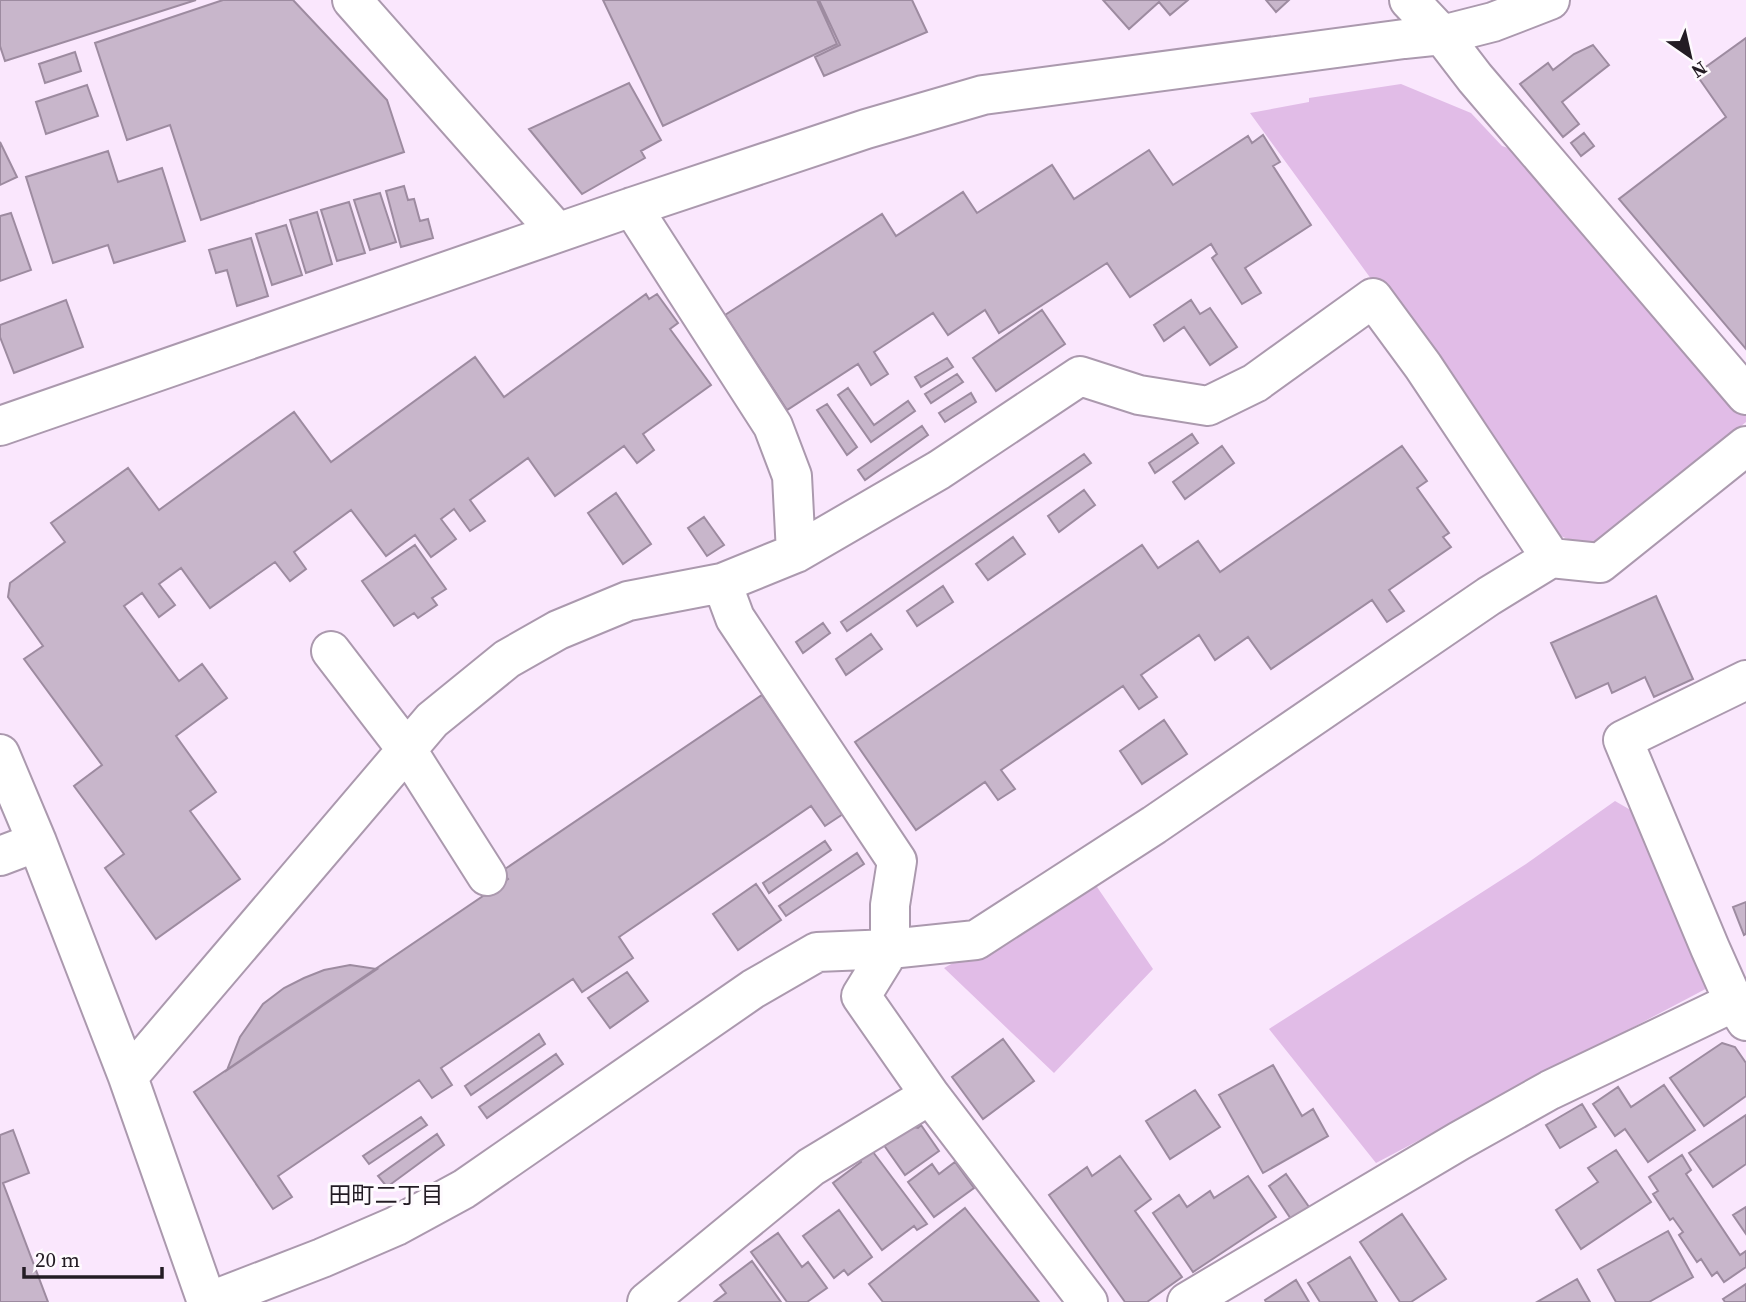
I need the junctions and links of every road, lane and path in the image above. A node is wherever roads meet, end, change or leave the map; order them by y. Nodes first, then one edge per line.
1 (352, 0) edge
2 (1409, 0) edge
3 (1550, 0) edge
4 (1441, 35) junction
5 (632, 207) junction
6 (557, 232) junction
7 (1746, 395) edge
8 (0, 426) edge
9 (1746, 446) edge
10 (796, 553) junction
11 (1551, 558) junction
12 (722, 583) junction
13 (331, 651) dead end
14 (1746, 680) edge
15 (407, 750) junction
16 (0, 754) edge
17 (37, 842) junction
18 (0, 856) edge
19 (487, 876) dead end
20 (890, 949) junction
21 (1740, 1012) edge
22 (128, 1077) junction
23 (930, 1095) junction
24 (657, 1299) edge
25 (208, 1302) edge
26 (1088, 1302) edge
27 (1187, 1302) edge

1 - 6 street
2 - 4 street
3 - 4 street
4 - 5 street
4 - 7 street
5 - 6 street
5 - 10 street
6 - 8 street
9 - 11 street
10 - 11 street
10 - 12 street
11 - 20 street
12 - 15 street
12 - 20 street
13 - 15 street
14 - 21 street
15 - 19 street
15 - 22 street
16 - 17 street
17 - 18 street
17 - 22 street
20 - 23 street
20 - 25 street
21 - 27 street
22 - 25 street
23 - 24 street
23 - 26 street

